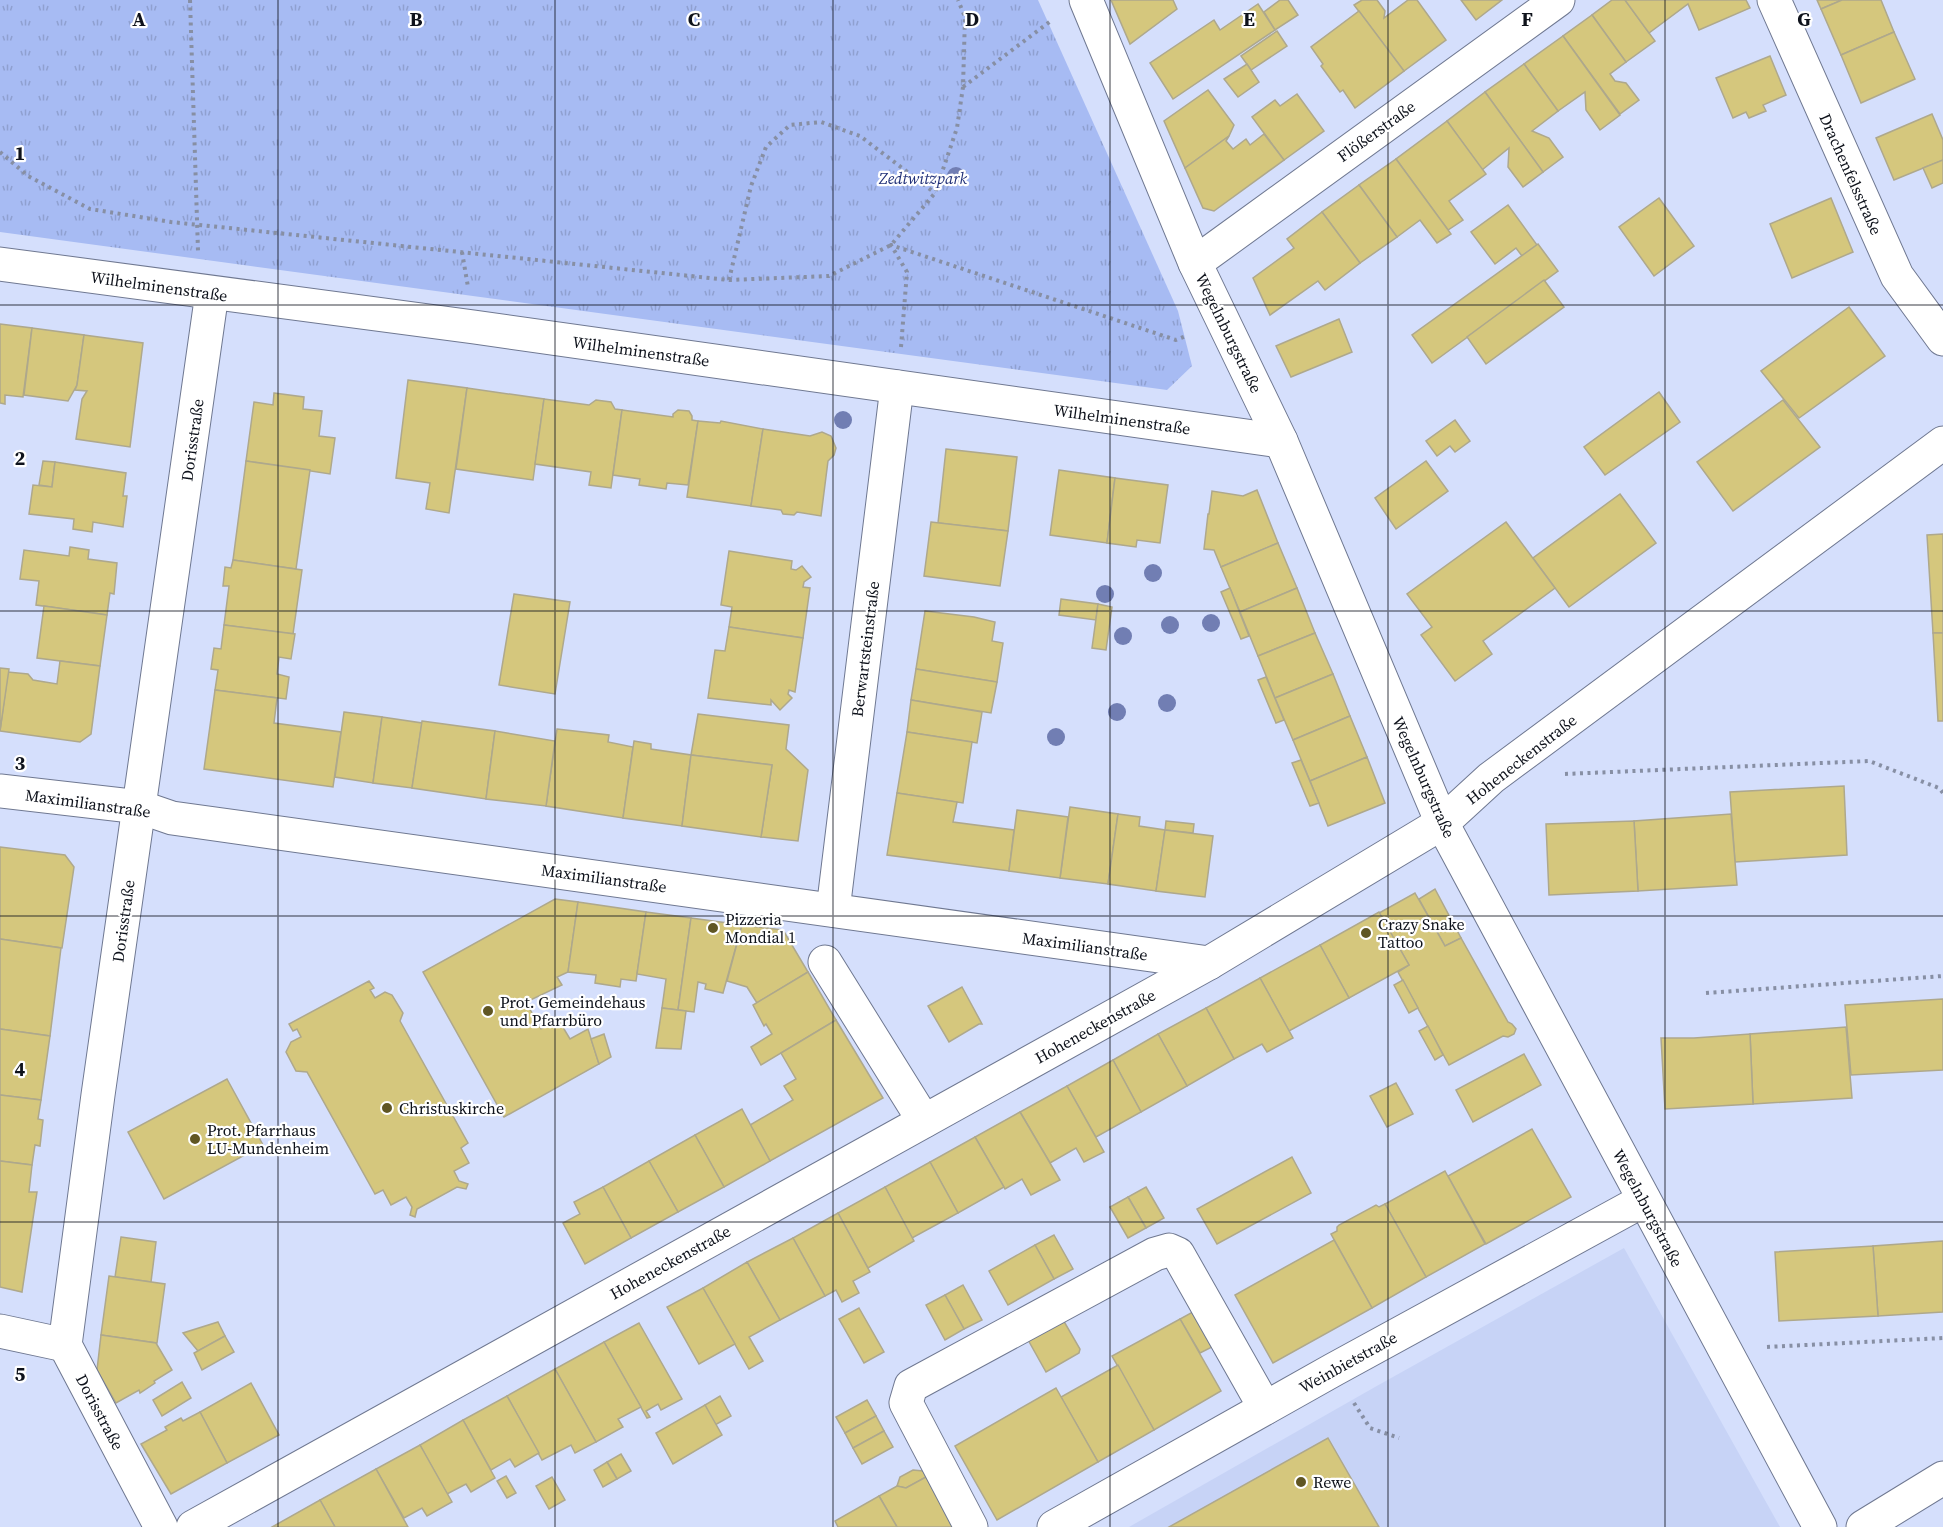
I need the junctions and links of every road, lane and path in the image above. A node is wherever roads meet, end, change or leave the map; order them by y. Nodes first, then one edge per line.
1 (190, 0) edge
2 (958, 0) edge
3 (1558, 0) edge
4 (1774, 0) edge
5 (1074, 7) edge
6 (963, 87) junction
7 (0, 152) edge
8 (935, 193) junction
9 (195, 224) junction
10 (891, 245) junction
11 (1195, 263) junction
12 (0, 264) edge
13 (729, 280) junction
14 (207, 293) junction
15 (1224, 322) junction
16 (1943, 339) edge
17 (897, 387) junction
18 (1281, 441) junction
19 (1943, 443) edge
20 (1562, 774) dead end
21 (0, 791) edge
22 (1943, 793) edge
23 (140, 807) junction
24 (1442, 823) junction
25 (833, 910) junction
26 (825, 962) dead end
27 (1209, 963) junction
28 (1943, 976) edge
29 (1706, 993) dead end
30 (924, 1121) junction
31 (1644, 1200) junction
32 (0, 1331) edge
33 (1943, 1338) edge
34 (65, 1345) junction
35 (1724, 1350) junction
36 (1333, 1370) junction
37 (1265, 1408) junction
38 (1399, 1438) dead end
39 (1943, 1478) edge
40 (161, 1527) edge
41 (193, 1527) edge
42 (971, 1527) edge
43 (1054, 1527) edge
44 (1820, 1527) edge
45 (1863, 1527) edge

1 - 9 path
2 - 6 path
3 - 11 street, Flößerstraße
4 - 16 street, Drachenfelsstraße
5 - 6 path
5 - 11 street, Wegelnburgstraße
6 - 8 path
7 - 9 path
8 - 10 path
8 - 13 path
9 - 13 path
9 - 14 path
10 - 13 path
10 - 15 path
10 - 17 path
11 - 15 street, Wegelnburgstraße
12 - 14 street, Wilhelminenstraße
14 - 17 street, Wilhelminenstraße
14 - 23 street, Dorisstraße
15 - 18 street, Wegelnburgstraße
17 - 18 street, Wilhelminenstraße
17 - 25 street, Berwartsteinstraße
18 - 24 street, Wegelnburgstraße
19 - 24 street, Hoheneckenstraße
20 - 22 path
21 - 23 street, Maximilianstraße
23 - 25 street, Maximilianstraße
23 - 34 street, Dorisstraße
24 - 27 street, Hoheneckenstraße
24 - 31 street, Wegelnburgstraße
25 - 27 street, Maximilianstraße
26 - 30 street
27 - 30 street, Hoheneckenstraße
28 - 29 path
30 - 41 street, Hoheneckenstraße
31 - 35 street, Wegelnburgstraße
31 - 36 street, Weinbietstraße
32 - 34 street
33 - 35 path
34 - 40 street, Dorisstraße
35 - 44 street, Wegelnburgstraße
36 - 37 street, Weinbietstraße
36 - 38 path
37 - 42 street
37 - 43 street, Weinbietstraße
39 - 45 street

